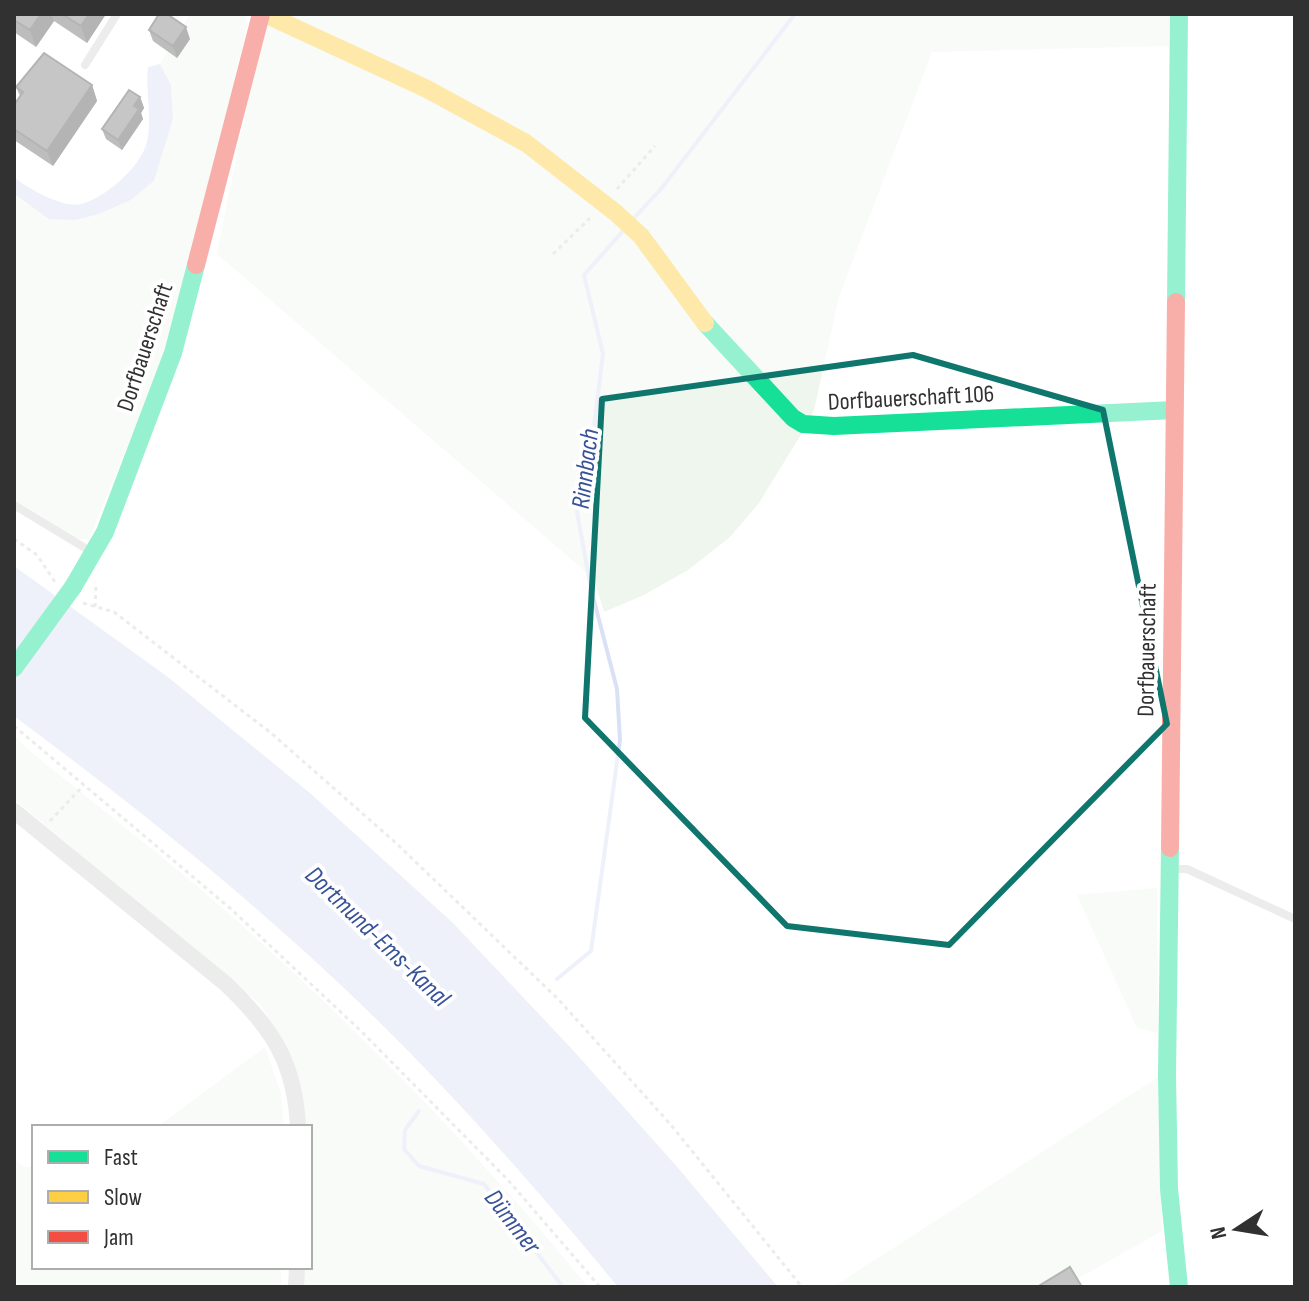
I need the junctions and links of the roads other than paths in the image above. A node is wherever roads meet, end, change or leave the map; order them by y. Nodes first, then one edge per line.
1 (117, 14) edge
2 (263, 14) edge
3 (1179, 14) edge
4 (85, 65) dead end
5 (1174, 410) junction
6 (14, 505) edge
7 (94, 554) junction
8 (14, 668) edge
9 (14, 811) edge
10 (1168, 869) junction
11 (1295, 919) edge
12 (298, 1125) edge
13 (1179, 1287) edge

1 - 4 lane
2 - 5 street, Dorfbauerschaft 106
2 - 7 street, Dorfbauerschaft
3 - 5 street, Dorfbauerschaft
5 - 10 street, Dorfbauerschaft
6 - 7 lane
7 - 8 street, Dorfbauerschaft, bridge
9 - 12 street
10 - 11 lane
10 - 13 street, Dorfbauerschaft

